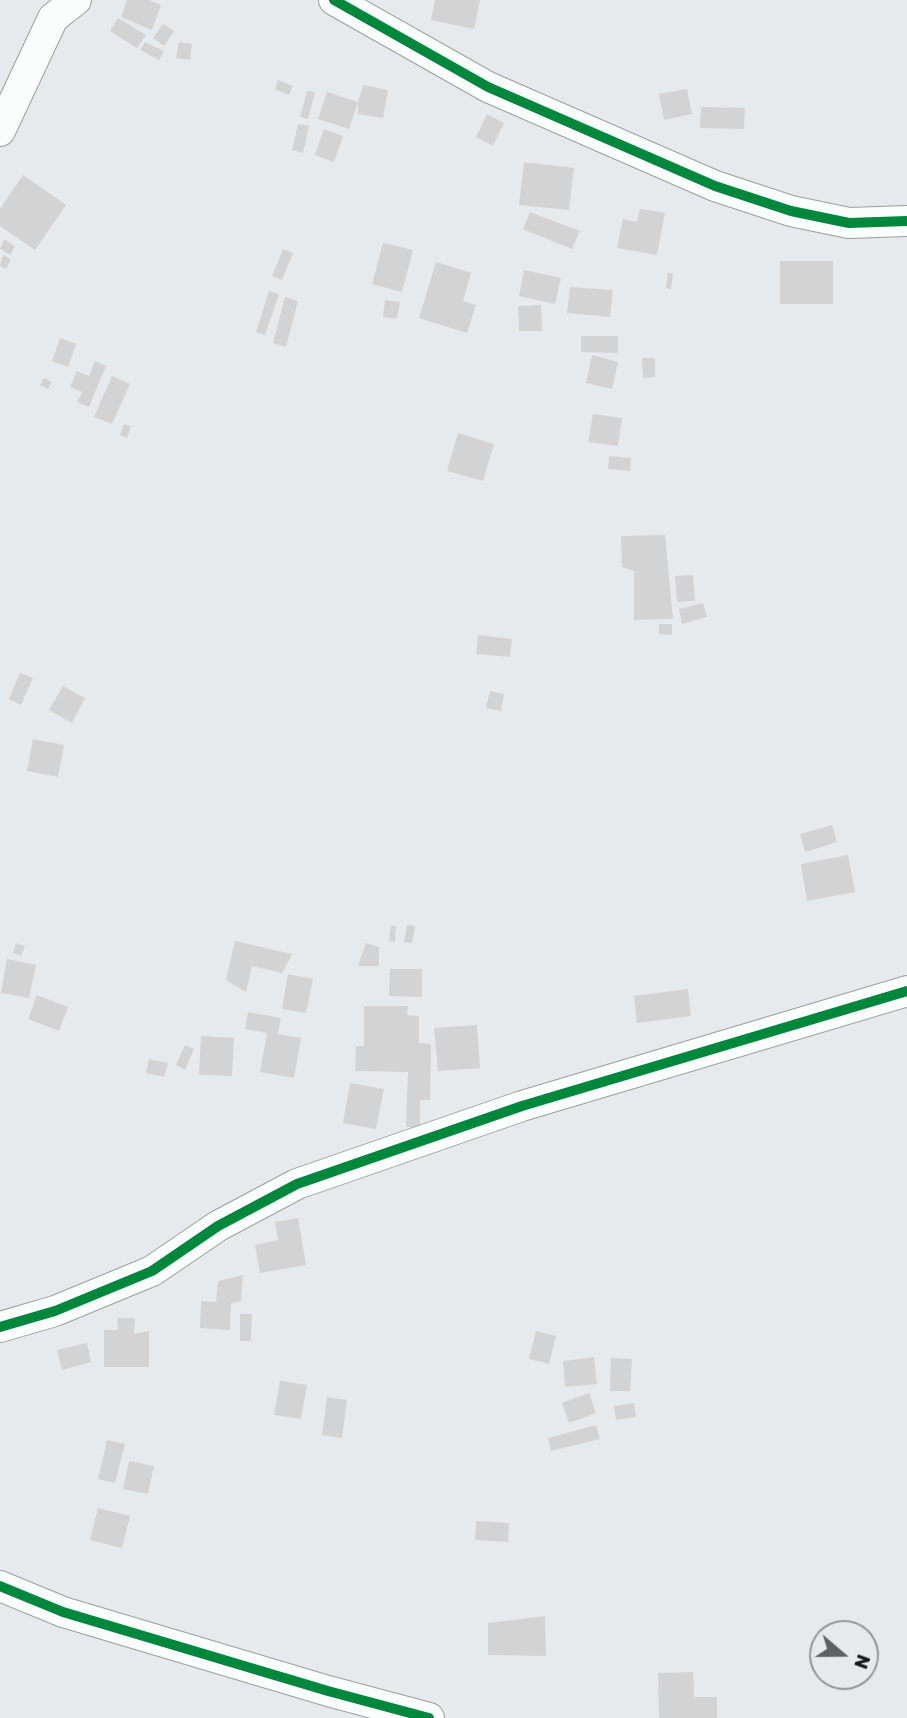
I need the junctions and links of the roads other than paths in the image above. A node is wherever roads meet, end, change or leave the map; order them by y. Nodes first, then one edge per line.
1 (76, 0) edge
2 (334, 0) edge
3 (0, 131) edge
4 (907, 221) edge
5 (907, 991) edge
6 (0, 1327) edge
7 (0, 1586) edge
8 (429, 1718) edge

1 - 3 street
2 - 4 street
5 - 6 street
7 - 8 street

